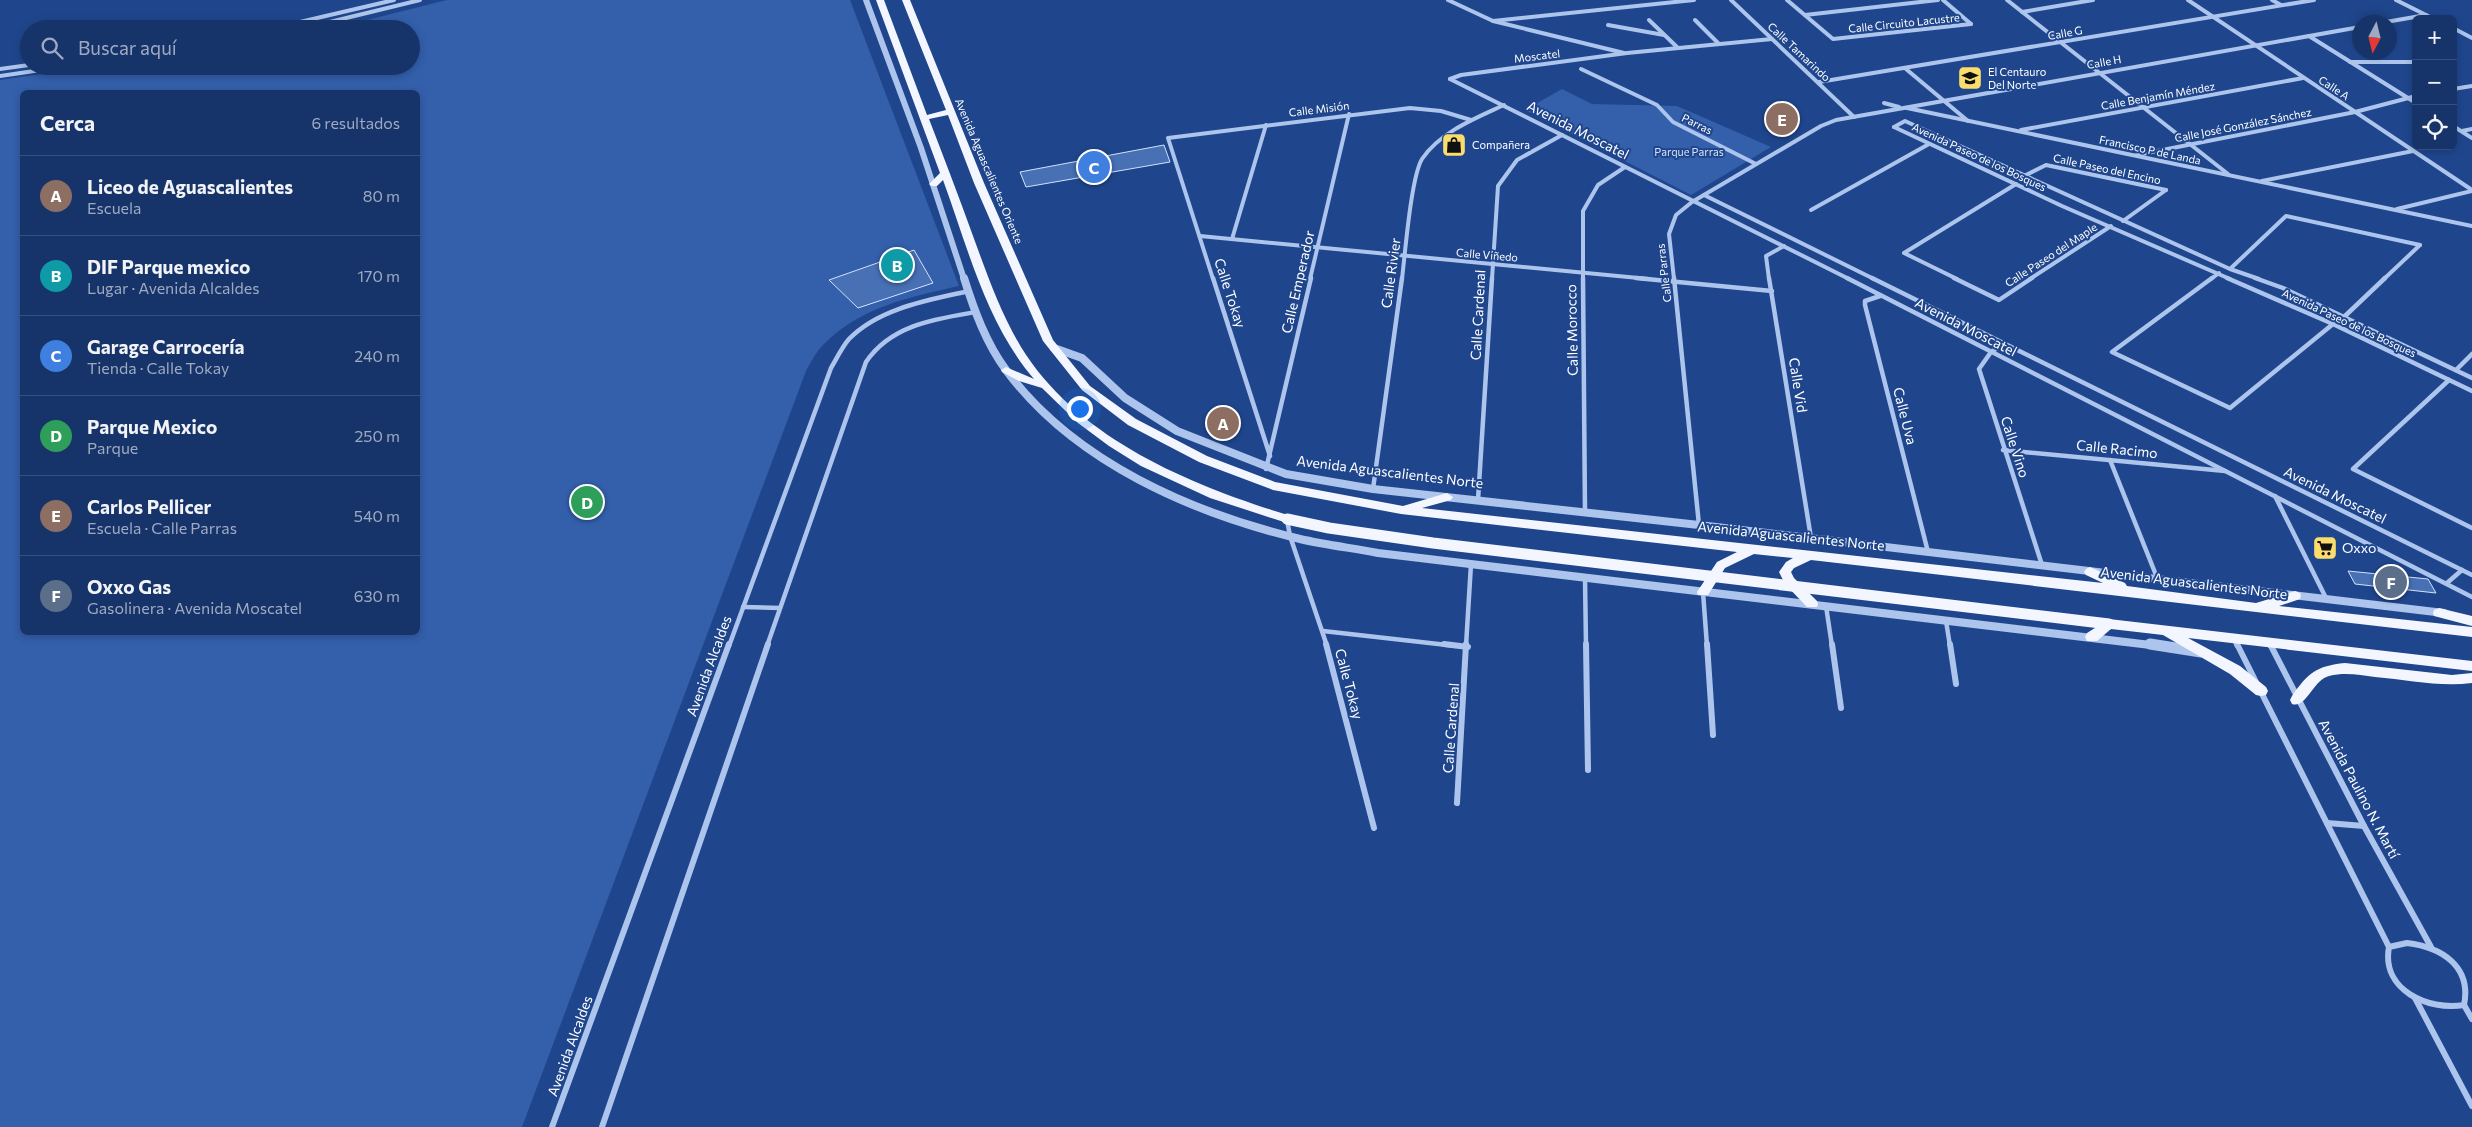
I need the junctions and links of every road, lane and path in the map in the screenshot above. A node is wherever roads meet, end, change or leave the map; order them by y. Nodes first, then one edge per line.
1 (394, 0) edge
2 (420, 0) edge
3 (866, 0) edge
4 (880, 0) edge
5 (906, 0) edge
6 (1448, 0) edge
7 (1694, 0) edge
8 (1731, 0) edge
9 (1787, 0) edge
10 (1938, 0) edge
11 (1943, 0) edge
12 (2007, 0) edge
13 (2094, 0) edge
14 (2188, 0) edge
15 (2272, 0) edge
16 (2314, 0) edge
17 (2396, 0) edge
18 (2281, 6) junction
19 (2022, 12) junction
20 (1805, 15) junction
21 (2427, 15) edge
22 (2213, 17) junction
23 (318, 18) joint
24 (2412, 18) edge
25 (309, 20) edge
26 (338, 20) edge
27 (1649, 20) dead end
28 (1695, 20) dead end
29 (2397, 20) edge
30 (1493, 21) junction
31 (1608, 24) dead end
32 (2352, 28) edge
33 (2457, 30) edge
34 (1664, 35) junction
35 (2308, 36) junction
36 (2472, 38) edge
37 (1772, 39) junction
38 (2061, 43) junction
39 (1719, 44) junction
40 (2255, 45) junction
41 (1678, 48) junction
42 (1627, 54) junction
43 (2350, 62) junction
44 (2412, 62) edge
45 (20, 66) edge
46 (1906, 68) junction
47 (0, 69) edge
48 (1581, 69) dead end
49 (2099, 72) junction
50 (20, 73) edge
51 (0, 76) edge
52 (2303, 78) junction
53 (1450, 79) joint
54 (1819, 82) junction
55 (2472, 86) edge
56 (2457, 88) edge
57 (2412, 96) edge
58 (2407, 97) junction
59 (1944, 100) junction
60 (2412, 100) edge
61 (1884, 103) dead end
62 (1504, 105) junction
63 (1903, 107) junction
64 (2143, 108) junction
65 (950, 112) junction
66 (2355, 112) junction
67 (1349, 114) junction
68 (1854, 117) junction
69 (924, 118) junction
70 (1471, 120) junction
71 (1969, 121) junction
72 (1266, 125) junction
73 (2457, 128) edge
74 (2472, 129) edge
75 (2017, 131) junction
76 (2462, 131) junction
77 (1562, 135) junction
78 (1168, 138) joint
79 (2472, 138) edge
80 (1929, 144) junction
81 (2191, 144) junction
82 (2413, 151) junction
83 (2134, 155) junction
84 (1756, 164) junction
85 (1625, 167) junction
86 (945, 173) junction
87 (2230, 175) junction
88 (2024, 176) junction
89 (2259, 182) junction
90 (934, 184) junction
91 (2016, 184) junction
92 (2472, 190) edge
93 (1704, 194) junction
94 (2074, 199) junction
95 (1692, 202) junction
96 (2062, 206) junction
97 (1811, 210) dead end
98 (2394, 210) junction
99 (2123, 221) junction
100 (2111, 226) junction
101 (2472, 226) edge
102 (1200, 236) junction
103 (1232, 239) junction
104 (1784, 246) junction
105 (1318, 247) junction
106 (1405, 256) junction
107 (1492, 264) junction
108 (2230, 269) junction
109 (1583, 273) junction
110 (2219, 273) junction
111 (1675, 282) junction
112 (2283, 288) junction
113 (969, 291) junction
114 (1772, 291) junction
115 (1880, 296) junction
116 (2271, 296) junction
117 (977, 312) junction
118 (2345, 316) junction
119 (2333, 324) junction
120 (2004, 344) junction
121 (1054, 348) junction
122 (1991, 352) junction
123 (2472, 354) edge
124 (1006, 370) junction
125 (2456, 370) junction
126 (2472, 378) edge
127 (2450, 380) junction
128 (1047, 386) junction
129 (2472, 391) edge
130 (2003, 450) junction
131 (1270, 456) junction
132 (2110, 460) junction
133 (1266, 469) junction
134 (2228, 472) junction
135 (1373, 489) junction
136 (2275, 495) junction
137 (1446, 497) junction
138 (1478, 500) junction
139 (1401, 510) junction
140 (1585, 512) junction
141 (1287, 519) junction
142 (1698, 524) junction
143 (2472, 528) edge
144 (1290, 536) junction
145 (1812, 538) junction
146 (1755, 548) junction
147 (1928, 552) junction
148 (1810, 554) junction
149 (1471, 564) junction
150 (2042, 565) junction
151 (2462, 570) junction
152 (2090, 572) junction
153 (2472, 575) edge
154 (1585, 578) junction
155 (2158, 580) junction
156 (2447, 583) junction
157 (2132, 591) junction
158 (1703, 592) junction
159 (2295, 596) junction
160 (2472, 597) edge
161 (2328, 600) junction
162 (1812, 604) junction
163 (1826, 606) junction
164 (743, 607) junction
165 (780, 608) junction
166 (2256, 608) junction
167 (2439, 612) junction
168 (2472, 616) edge
169 (1946, 621) junction
170 (2472, 621) edge
171 (2109, 624) junction
172 (1323, 631) junction
173 (2162, 631) junction
174 (2472, 632) edge
175 (2092, 637) junction
176 (2233, 638) junction
177 (2268, 642) junction
178 (1468, 647) junction
179 (2205, 653) junction
180 (2472, 666) edge
181 (2472, 678) edge
182 (1956, 684) dead end
183 (2261, 691) junction
184 (2297, 700) junction
185 (1841, 708) dead end
186 (1713, 735) dead end
187 (1588, 770) dead end
188 (1457, 803) dead end
189 (2327, 823) junction
190 (2364, 826) junction
191 (1374, 828) dead end
192 (2388, 947) junction
193 (2431, 947) junction
194 (2414, 998) junction
195 (2464, 1005) junction
196 (2472, 1019) edge
197 (2472, 1106) edge
198 (552, 1127) edge
199 (602, 1127) edge

1 - 23 street
2 - 26 street
3 - 90 street
4 - 69 main road
5 - 65 main road, Avenida Aguascalientes Oriente
6 - 30 street
7 - 30 street
8 - 37 street, Calle Tamarindo
9 - 20 street, Calle Circuito Lacustre
10 - 20 street
11 - 20 street, Calle Circuito Lacustre
12 - 19 street
13 - 19 street
14 - 22 street, Calle A
15 - 18 street
16 - 18 street, Calle G
17 - 21 street
18 - 22 street, Calle G
19 - 38 street
22 - 38 street, Calle G
22 - 40 street, Calle A
23 - 25 street
24 - 29 street
27 - 34 street
28 - 39 street
30 - 42 street
31 - 34 street
32 - 35 street, Calle H
33 - 36 street
34 - 41 street
35 - 40 street, Calle H
35 - 43 street
37 - 39 street, Moscatel
37 - 54 street, Calle Tamarindo
38 - 46 street, Calle G
38 - 49 street
39 - 41 street, Moscatel
40 - 49 street, Calle H
40 - 52 street, Calle A
41 - 42 street, Moscatel
42 - 53 street, Moscatel
43 - 44 street
43 - 58 street
45 - 47 street
46 - 54 street, Calle G
46 - 59 street
48 - 84 street, Parras
49 - 59 street, Calle H
49 - 64 street
50 - 51 street
52 - 64 street, Calle Benjamín Méndez
52 - 66 street, Calle A
53 - 62 street, Avenida Moscatel
54 - 68 street, Calle Tamarindo
55 - 56 street
57 - 58 street, Calle José González Sánchez
58 - 60 street
58 - 66 street, Calle José González Sánchez
59 - 63 street, Calle H
59 - 71 street
61 - 63 street, Francisco P de Landa
62 - 70 street, Calle Rivier
62 - 77 street, Avenida Moscatel
63 - 68 street, Calle Parras
63 - 71 street, Francisco P de Landa
64 - 75 street, Calle Benjamín Méndez
64 - 81 street
65 - 69 main road
65 - 121 main road, Avenida Aguascalientes Oriente
66 - 81 street, Calle José González Sánchez
66 - 82 street, Calle A
67 - 70 street, Calle Misión
67 - 72 street, Calle Misión
67 - 105 street, Calle Emperador
68 - 84 street, Calle Parras
69 - 86 main road
70 - 106 street, Calle Rivier
71 - 75 street, Francisco P de Landa
72 - 78 street, Calle Misión
72 - 103 street
73 - 76 street
74 - 76 street
75 - 83 street, Francisco P de Landa
76 - 79 street
77 - 85 street, Avenida Moscatel
77 - 107 street, Calle Cardenal
78 - 102 street, Calle Tokay
80 - 88 street, Avenida Paseo de los Bosques
80 - 91 street, Avenida Paseo de los Bosques
80 - 97 street
81 - 83 street, Calle José González Sánchez
81 - 87 street
82 - 89 street
82 - 92 street, Calle A
83 - 87 street, Francisco P de Landa
84 - 93 street, Calle Parras
85 - 95 street, Avenida Moscatel
85 - 109 street, Calle Morocco
86 - 90 main road
86 - 128 main road
87 - 89 street, Francisco P de Landa
88 - 94 street, Avenida Paseo de los Bosques
88 - 99 street, Calle Paseo del Encino
89 - 98 street, Francisco P de Landa
90 - 113 street
91 - 96 street, Avenida Paseo de los Bosques
91 - 100 street, Calle Paseo del Maple
92 - 98 street
93 - 95 street, Calle Parras
93 - 120 street, Avenida Moscatel
94 - 96 street
94 - 99 street, Avenida Paseo de los Bosques
95 - 104 street, Avenida Moscatel
95 - 111 street, Calle Parras
96 - 100 street, Avenida Paseo de los Bosques
98 - 101 street
99 - 108 street, Avenida Paseo de los Bosques
100 - 110 street, Avenida Paseo de los Bosques
102 - 103 street, Calle Viñedo
102 - 131 street, Calle Tokay
103 - 105 street, Calle Viñedo
104 - 114 street, Calle Vid
104 - 115 street, Avenida Moscatel
105 - 106 street, Calle Viñedo
105 - 131 street, Calle Emperador
106 - 107 street, Calle Viñedo
106 - 135 street, Calle Rivier
107 - 109 street, Calle Viñedo
107 - 138 street, Calle Cardenal
108 - 112 street, Avenida Paseo de los Bosques
108 - 118 street
109 - 111 street, Calle Viñedo
109 - 140 street, Calle Morocco
110 - 116 street, Avenida Paseo de los Bosques
110 - 119 street
111 - 114 street, Calle Viñedo
111 - 142 street, Calle Parras
112 - 116 street
112 - 118 street, Avenida Paseo de los Bosques
113 - 117 street
113 - 164 street, Avenida Alcaldes
114 - 145 street, Calle Vid
115 - 122 street, Avenida Moscatel
115 - 147 street, Calle Uva
116 - 119 street, Avenida Paseo de los Bosques
117 - 124 street
117 - 165 street
118 - 125 street, Avenida Paseo de los Bosques
119 - 127 street, Avenida Paseo de los Bosques
120 - 122 street
120 - 151 street, Avenida Moscatel
121 - 133 street, Avenida Aguascalientes Norte
121 - 139 main road, Avenida Aguascalientes Norte
122 - 130 street, Calle Vino
122 - 134 street, Avenida Moscatel
123 - 125 street
124 - 128 main road
124 - 144 street
125 - 126 street, Avenida Paseo de los Bosques
127 - 129 street, Avenida Paseo de los Bosques
127 - 143 street
128 - 141 main road
130 - 132 street, Calle Racimo
130 - 150 street, Calle Vino
131 - 133 street, Calle Emperador
132 - 134 street, Calle Racimo
132 - 155 street
133 - 135 street, Avenida Aguascalientes Norte
134 - 136 street, Avenida Moscatel
135 - 137 street, Avenida Aguascalientes Norte
136 - 156 street, Avenida Moscatel
136 - 161 street
137 - 138 street, Avenida Aguascalientes Norte
137 - 139 main road
138 - 140 street, Avenida Aguascalientes Norte
139 - 146 main road, Avenida Aguascalientes Norte
140 - 142 street, Avenida Aguascalientes Norte
141 - 144 street, Calle Tokay
141 - 171 main road, bridge
142 - 145 street, Avenida Aguascalientes Norte
144 - 149 street
144 - 172 street, Calle Tokay
145 - 147 street, Avenida Aguascalientes Norte
146 - 148 main road, Avenida Aguascalientes Norte
146 - 158 main road
147 - 150 street, Avenida Aguascalientes Norte
148 - 157 main road, Avenida Aguascalientes Norte
148 - 162 main road
149 - 154 street
149 - 178 street, Calle Cardenal
150 - 152 street, Avenida Aguascalientes Norte
151 - 153 street, Avenida Moscatel
151 - 156 street
152 - 155 street, Avenida Aguascalientes Norte
152 - 157 main road
154 - 158 street
154 - 187 street
155 - 159 street, Avenida Aguascalientes Norte
156 - 160 street, Avenida Moscatel
157 - 166 main road, Avenida Aguascalientes Norte
158 - 162 street
158 - 186 street
159 - 161 street, Avenida Aguascalientes Norte
159 - 166 main road
161 - 167 street, Avenida Aguascalientes Norte
162 - 163 street
163 - 169 street
163 - 185 street
164 - 165 street
164 - 198 street, Avenida Alcaldes
165 - 199 street
166 - 174 main road, Avenida Aguascalientes Norte
167 - 168 street, Avenida Aguascalientes Norte
167 - 170 main road
169 - 175 street
169 - 182 street
171 - 173 main road
171 - 175 main road
172 - 178 street
172 - 191 street, Calle Tokay
173 - 176 main road
173 - 179 main road
175 - 179 street
176 - 177 main road
176 - 183 street
177 - 180 main road
177 - 184 street, Avenida Paulino N. Martí
178 - 188 street, Calle Cardenal
179 - 183 main road
181 - 184 main road
183 - 189 street
184 - 190 street, Avenida Paulino N. Martí
189 - 190 street
189 - 192 street
190 - 193 street, Avenida Paulino N. Martí
192 - 193 street, Avenida Paulino N. Martí
192 - 194 street
193 - 195 street, Avenida Paulino N. Martí
194 - 195 street
194 - 197 street
195 - 196 street

